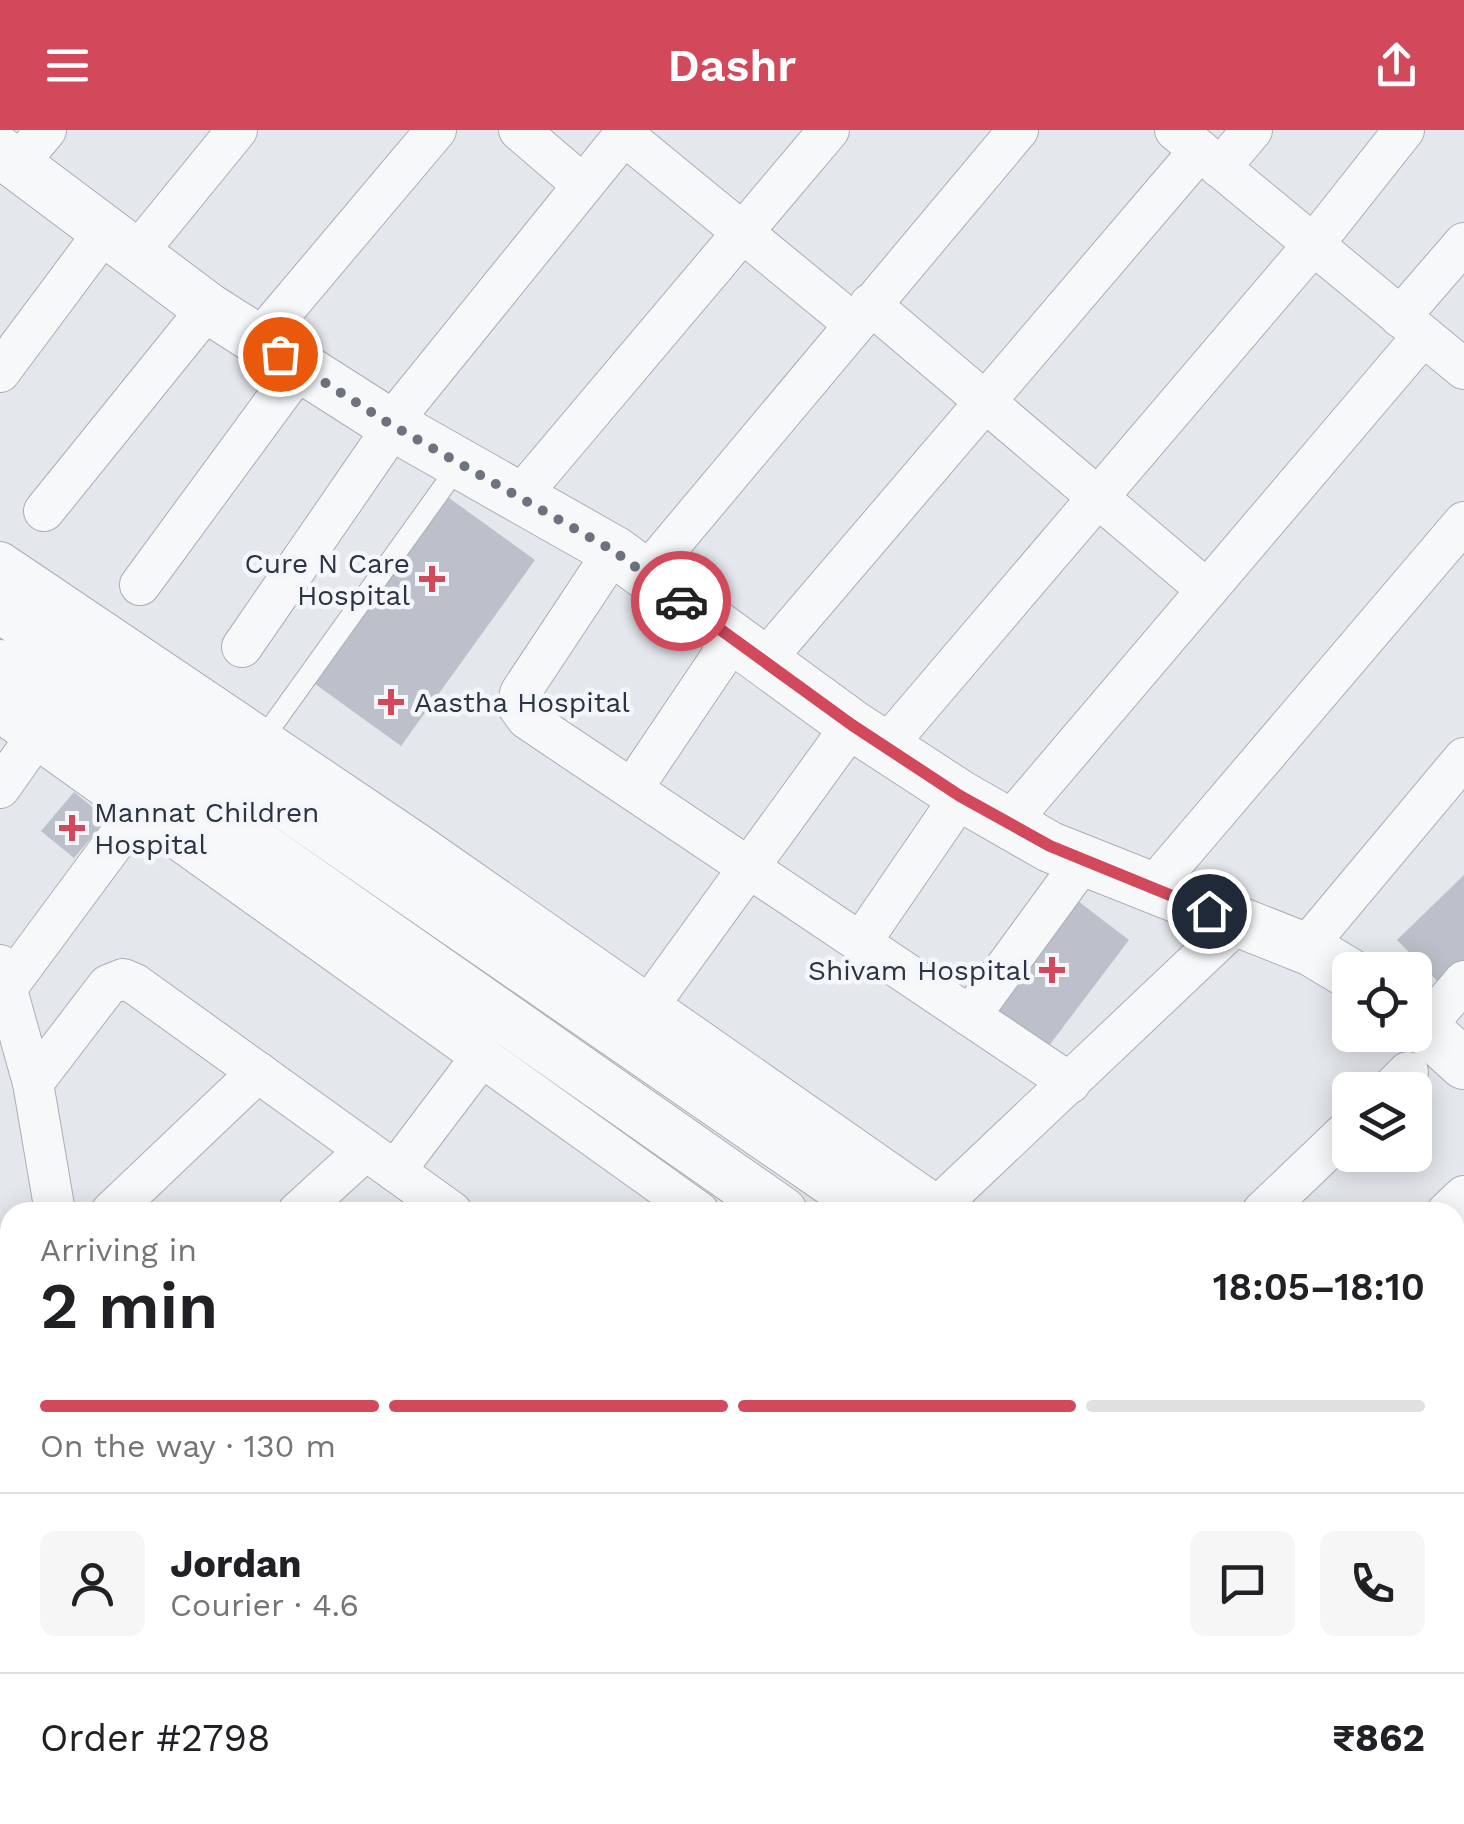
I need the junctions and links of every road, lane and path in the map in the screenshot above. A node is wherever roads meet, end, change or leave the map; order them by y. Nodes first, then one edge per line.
1 (237, 130) edge
2 (436, 130) edge
3 (519, 130) edge
4 (828, 130) edge
5 (1018, 130) edge
6 (1252, 130) edge
7 (1404, 130) edge
8 (626, 132) edge
9 (21, 149) edge
10 (1198, 149) edge
11 (583, 186) junction
12 (743, 232) junction
13 (120, 242) junction
14 (1464, 243) edge
15 (1313, 245) junction
16 (208, 308) junction
17 (862, 313) junction
18 (1412, 326) junction
19 (258, 340) junction
20 (300, 367) junction
21 (1464, 369) edge
22 (0, 372) edge
23 (985, 402) junction
24 (392, 425) junction
25 (460, 463) junction
26 (520, 496) junction
27 (1098, 497) junction
28 (44, 511) dead end
29 (1464, 522) edge
30 (0, 562) edge
31 (630, 563) junction
32 (140, 585) dead end
33 (1207, 590) junction
34 (0, 607) edge
35 (242, 647) dead end
36 (748, 651) junction
37 (0, 665) edge
38 (0, 712) edge
39 (869, 735) junction
40 (36, 737) junction
41 (262, 740) junction
42 (1464, 758) edge
43 (0, 788) edge
44 (632, 789) junction
45 (960, 796) junction
46 (139, 810) junction
47 (1008, 824) junction
48 (1084, 860) junction
49 (749, 868) junction
50 (1152, 888) junction
51 (1237, 923) junction
52 (861, 942) junction
53 (1305, 948) junction
54 (1332, 964) edge
55 (1464, 982) edge
56 (2, 983) edge
57 (970, 1016) junction
58 (637, 1022) junction
59 (1432, 1023) edge
60 (1410, 1052) edge
61 (482, 1056) junction
62 (1464, 1064) edge
63 (258, 1072) junction
64 (1070, 1082) junction
65 (32, 1084) junction
66 (1332, 1145) edge
67 (380, 1160) junction
68 (53, 1202) edge
69 (122, 1202) edge
70 (314, 1202) edge
71 (438, 1202) edge
72 (684, 1202) edge
73 (768, 1202) edge
74 (863, 1202) edge
75 (922, 1202) edge
76 (943, 1202) edge
77 (1272, 1202) edge

1 - 13 street
2 - 19 street
3 - 11 street
4 - 12 street
5 - 17 street
6 - 10 street
7 - 15 street
8 - 11 street
8 - 12 street
9 - 13 street
10 - 15 street
10 - 23 street
11 - 24 street
12 - 17 street
12 - 26 street
13 - 16 street
13 - 22 street
14 - 18 street
15 - 18 street
15 - 27 street
16 - 19 street
16 - 28 street
17 - 23 street
17 - 31 street
18 - 21 street
18 - 33 street
19 - 20 street
20 - 24 street
20 - 32 street
23 - 27 street
23 - 36 street
24 - 25 street
24 - 35 street
25 - 26 street
25 - 41 lane
26 - 31 street
27 - 33 street
27 - 39 street
29 - 50 street
30 - 41 street
31 - 36 street
31 - 44 street
33 - 47 street
34 - 58 street
36 - 39 street
36 - 44 street
37 - 73 street
38 - 40 street
39 - 45 street
39 - 49 street
40 - 43 street
40 - 46 street
41 - 58 street
42 - 53 street
44 - 49 street
45 - 47 street
45 - 52 street
46 - 56 street
46 - 61 street
47 - 48 street
48 - 50 street
48 - 57 street
49 - 52 street
49 - 58 street
50 - 51 street
51 - 53 street
51 - 64 street
52 - 57 street
53 - 54 street
55 - 59 street
56 - 65 street
57 - 64 street
58 - 74 street
58 - 75 street
60 - 62 street
61 - 67 street
61 - 72 street
63 - 65 street
63 - 67 street
63 - 69 street
64 - 76 street
65 - 68 street
66 - 77 street
67 - 70 street
67 - 71 street

